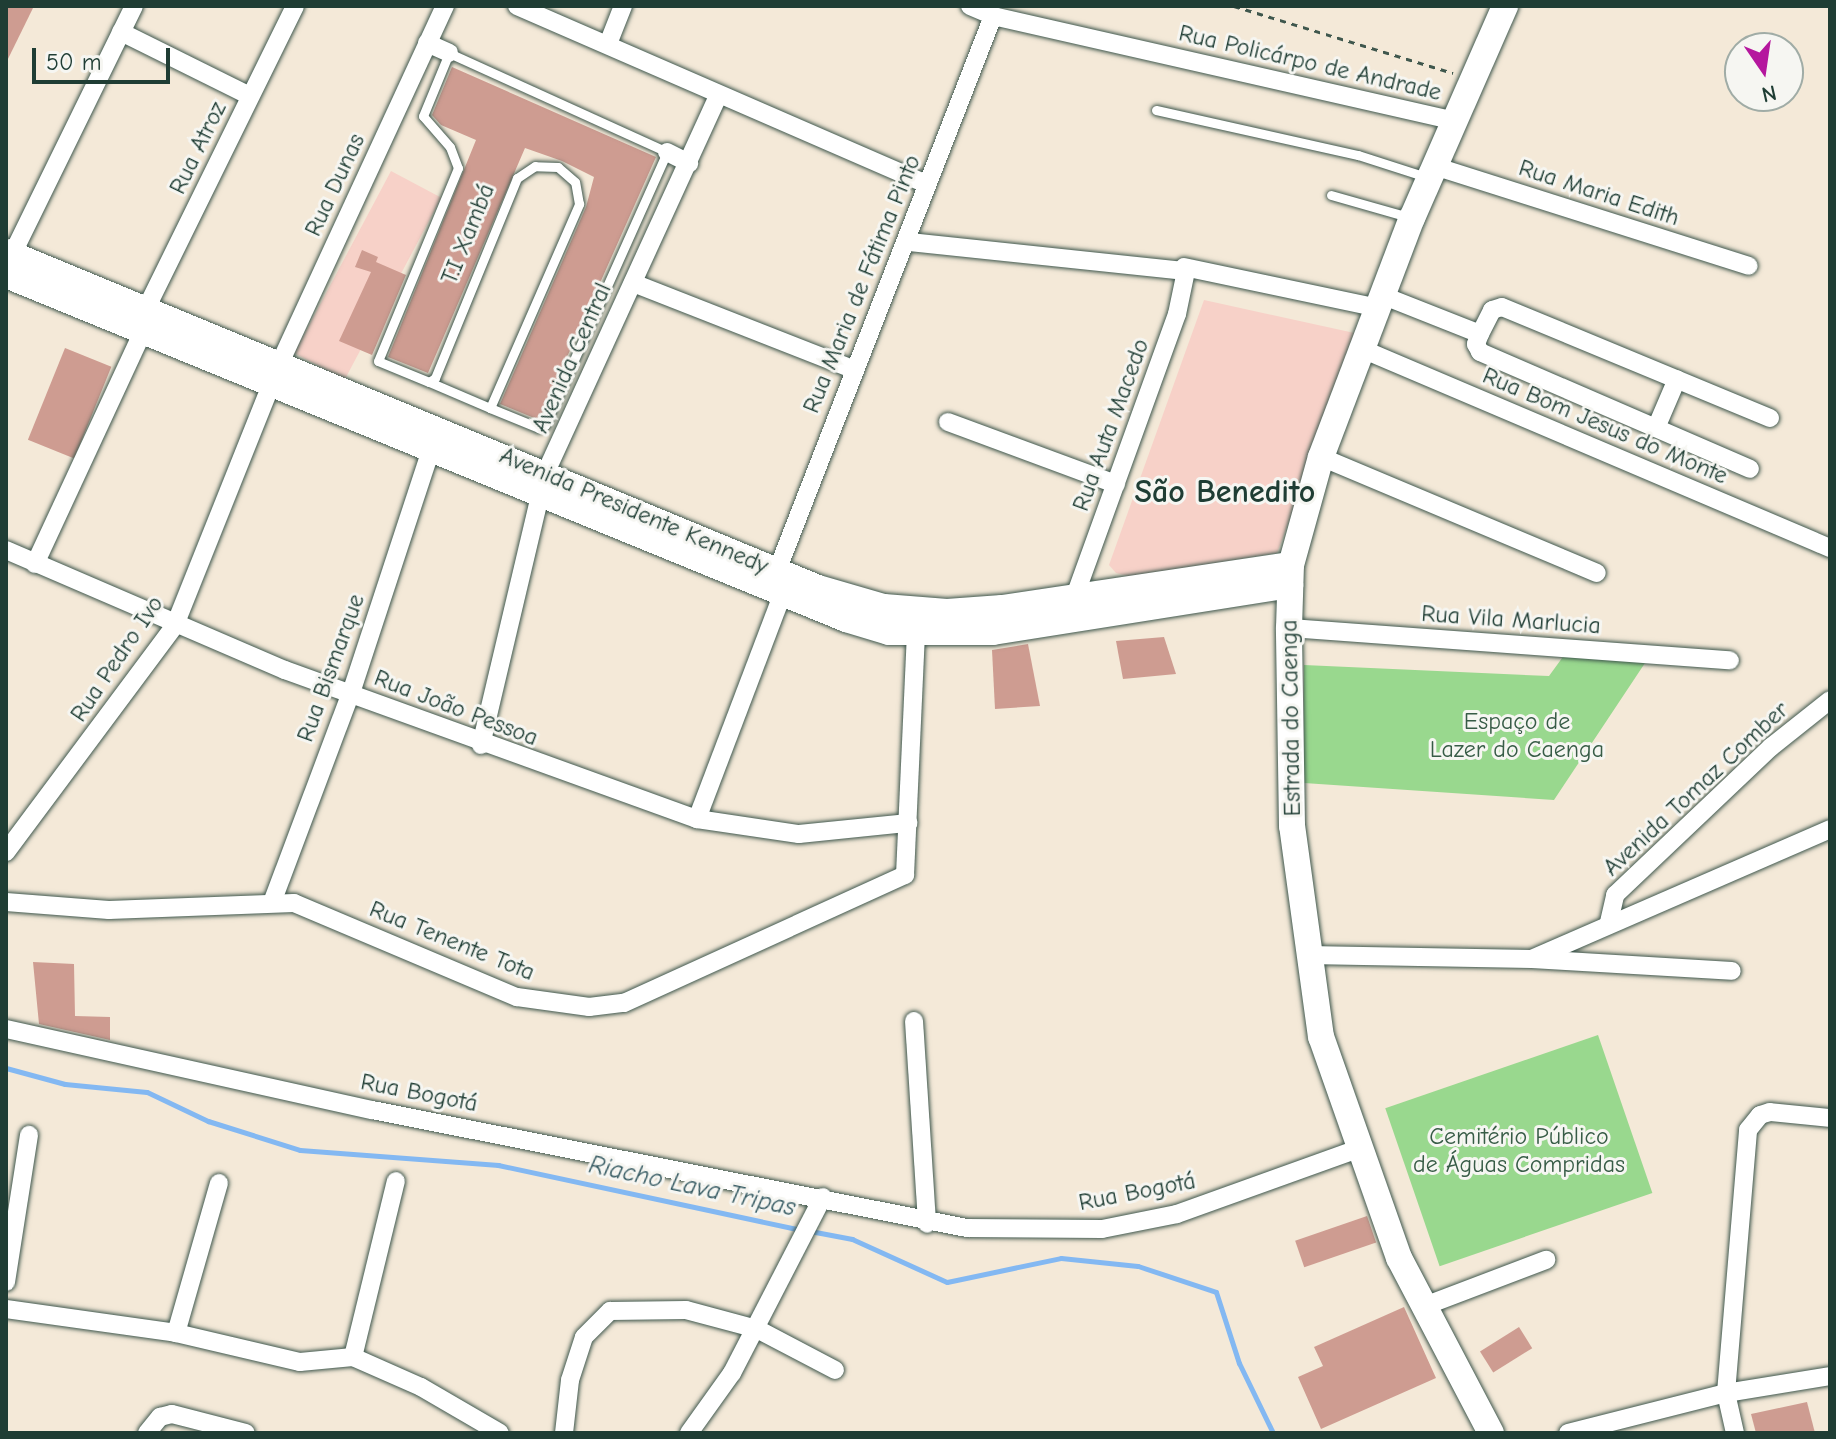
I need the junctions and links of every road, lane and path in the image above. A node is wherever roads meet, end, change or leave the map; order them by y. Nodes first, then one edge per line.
1 (134, 6) edge
2 (295, 6) edge
3 (445, 6) edge
4 (517, 6) edge
5 (623, 6) edge
6 (970, 6) edge
7 (1234, 6) edge
8 (1505, 6) edge
9 (993, 16) junction
10 (121, 32) junction
11 (427, 43) junction
12 (608, 44) junction
13 (449, 53) junction
14 (1471, 79) junction
15 (250, 96) junction
16 (718, 96) junction
17 (1156, 110) dead end
18 (1454, 121) junction
19 (667, 152) junction
20 (689, 163) junction
21 (1432, 172) junction
22 (927, 184) junction
23 (1331, 195) dead end
24 (1412, 218) junction
25 (909, 242) junction
26 (8, 261) edge
27 (1749, 266) dead end
28 (1184, 267) junction
29 (633, 283) junction
30 (1381, 302) junction
31 (143, 322) junction
32 (1480, 334) junction
33 (1362, 349) junction
34 (853, 369) junction
35 (275, 375) junction
36 (1677, 379) junction
37 (429, 382) junction
38 (490, 408) junction
39 (1770, 418) dead end
40 (948, 422) dead end
41 (1656, 428) junction
42 (431, 449) junction
43 (1321, 457) junction
44 (1750, 469) dead end
45 (1116, 484) junction
46 (544, 485) junction
47 (1830, 548) edge
48 (6, 550) edge
49 (35, 564) junction
50 (1597, 573) dead end
51 (1290, 575) junction
52 (780, 582) junction
53 (1074, 598) junction
54 (175, 625) junction
55 (1289, 628) junction
56 (916, 635) junction
57 (1730, 660) dead end
58 (351, 693) junction
59 (1830, 700) edge
60 (481, 745) junction
61 (697, 819) junction
62 (908, 823) junction
63 (1830, 829) edge
64 (6, 852) edge
65 (273, 900) junction
66 (6, 902) edge
67 (1609, 922) junction
68 (1307, 955) junction
69 (1532, 959) junction
70 (1732, 971) dead end
71 (914, 1021) dead end
72 (6, 1029) edge
73 (1830, 1118) edge
74 (29, 1135) dead end
75 (1358, 1149) junction
76 (396, 1181) dead end
77 (219, 1183) dead end
78 (823, 1197) junction
79 (927, 1224) junction
80 (1546, 1260) dead end
81 (6, 1282) edge
82 (1422, 1307) junction
83 (6, 1309) edge
84 (757, 1329) junction
85 (176, 1333) junction
86 (353, 1357) junction
87 (835, 1370) dead end
88 (1830, 1376) edge
89 (1726, 1393) junction
90 (147, 1433) edge
91 (246, 1433) edge
92 (500, 1433) edge
93 (564, 1433) edge
94 (689, 1433) edge
95 (1491, 1433) edge
96 (1568, 1433) edge
97 (1735, 1433) edge

1 - 10 street
2 - 15 street, Rua Atroz
3 - 11 street, Rua Dunas
4 - 12 street
5 - 12 street
6 - 9 street, Rua Policárpo de Andrade
7 - 14 path
8 - 14 main road, Estrada do Caenga
9 - 18 street, Rua Policárpo de Andrade
9 - 22 street, Rua Maria de Fátima Pinto
10 - 15 street
10 - 26 street
11 - 13 street
11 - 35 street, Rua Dunas
12 - 16 street
13 - 19 lane
13 - 37 lane, T.I Xambá
14 - 18 main road, Estrada do Caenga
15 - 31 street, Rua Atroz
16 - 20 street, Avenida Central
16 - 22 street
17 - 21 lane
18 - 21 main road, Estrada do Caenga
19 - 20 street
19 - 38 lane
20 - 29 street, Avenida Central
21 - 24 main road, Estrada do Caenga
21 - 27 street, Rua Maria Edith
22 - 25 street, Rua Maria de Fátima Pinto
23 - 24 lane
24 - 30 main road, Estrada do Caenga
25 - 28 street
25 - 34 street, Rua Maria de Fátima Pinto
26 - 31 main road, Avenida Presidente Kennedy
28 - 30 street
28 - 45 street, Rua Auta Macedo
29 - 34 street
29 - 46 street, Avenida Central
30 - 32 street
30 - 33 main road, Estrada do Caenga
31 - 35 main road, Avenida Presidente Kennedy
31 - 49 street, Rua Atroz
32 - 36 street
32 - 41 street
33 - 43 main road, Estrada do Caenga
33 - 47 street, Rua Bom Jesus do Monte
34 - 52 street, Rua Maria de Fátima Pinto
35 - 42 main road, Avenida Presidente Kennedy
35 - 46 main road, Avenida Presidente Kennedy
35 - 54 street, Rua Pedro Ivo
36 - 39 street
36 - 41 street
37 - 38 lane
37 - 38 lane, T.I Xambá
40 - 45 street
41 - 44 street
42 - 46 main road, Avenida Presidente Kennedy
42 - 58 street, Rua Bismarque
43 - 50 street
43 - 51 main road, Estrada do Caenga
45 - 53 street, Rua Auta Macedo
46 - 52 main road, Avenida Presidente Kennedy
46 - 60 street, Avenida Central
48 - 49 street, Rua João Pessoa
49 - 54 street, Rua João Pessoa
51 - 53 main road, Avenida Presidente Kennedy
51 - 55 main road, Estrada do Caenga
51 - 56 main road, Avenida Presidente Kennedy
52 - 53 main road, Avenida Presidente Kennedy
52 - 56 main road, Avenida Presidente Kennedy
52 - 61 street, Rua Maria de Fátima Pinto
54 - 58 street, Rua João Pessoa
54 - 64 street, Rua Pedro Ivo
55 - 57 street, Rua Vila Marlucia
55 - 68 main road, Estrada do Caenga
56 - 62 street
58 - 60 street, Rua João Pessoa
58 - 65 street, Rua Bismarque
59 - 67 street, Avenida Tomaz Comber
60 - 61 street, Rua João Pessoa
61 - 62 street, Rua João Pessoa
62 - 65 street, Rua Tenente Tota
63 - 67 street
65 - 66 street, Rua Tenente Tota
67 - 69 street
68 - 69 street
68 - 75 main road, Estrada do Caenga
69 - 70 street
71 - 79 street
72 - 78 street, Rua Bogotá
73 - 89 street
74 - 81 street
75 - 79 street, Rua Bogotá
75 - 82 main road, Estrada do Caenga
76 - 86 street
77 - 85 street
78 - 79 street, Rua Bogotá
78 - 84 street
80 - 82 street
82 - 95 main road, Estrada do Caenga
83 - 85 street
84 - 87 street
84 - 93 street
84 - 94 street
85 - 86 street
86 - 92 street
88 - 89 street
89 - 96 street
89 - 97 street
90 - 91 street

